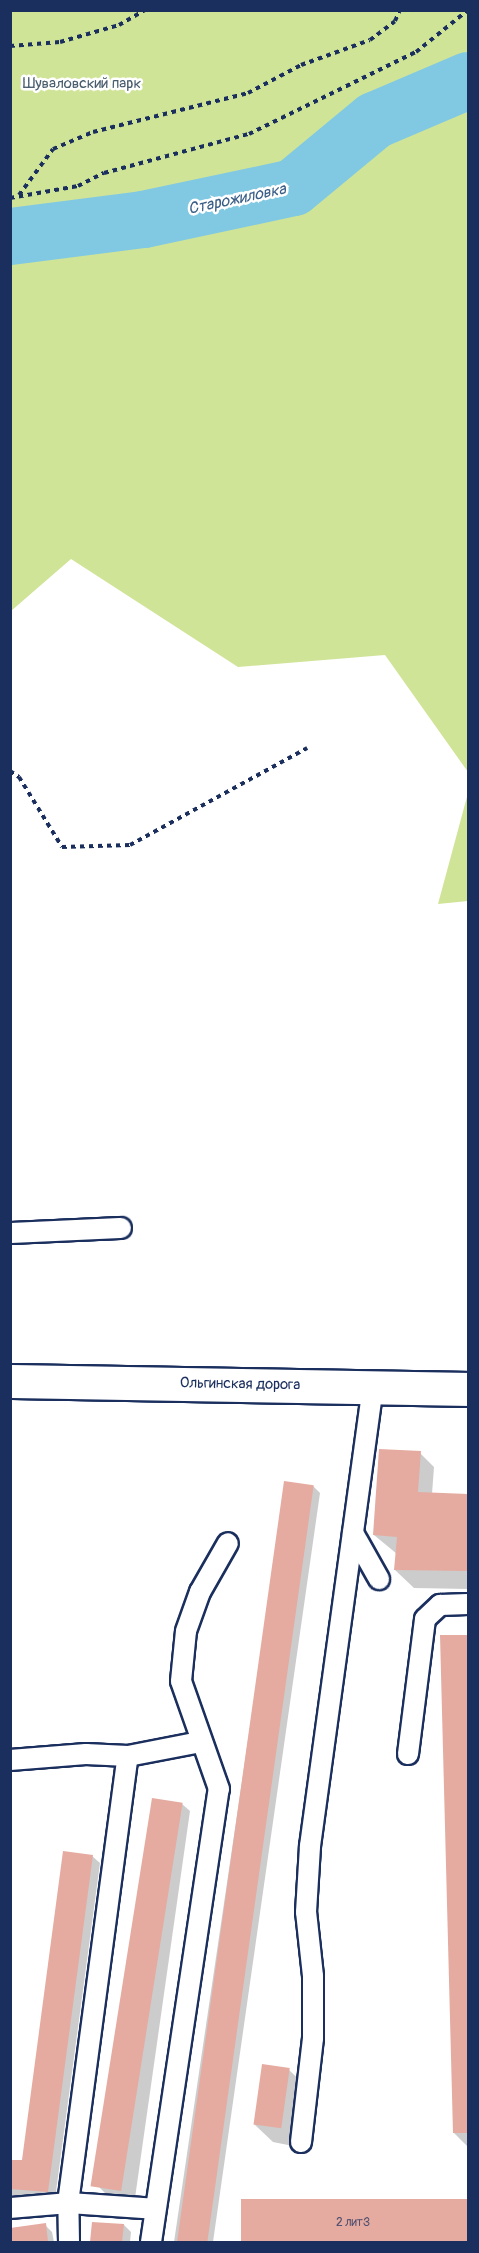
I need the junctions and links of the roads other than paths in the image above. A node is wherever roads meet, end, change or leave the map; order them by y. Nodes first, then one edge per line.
1 (121, 1228) dead end
2 (10, 1233) edge
3 (10, 1381) edge
4 (373, 1386) junction
5 (468, 1389) edge
6 (353, 1533) junction
7 (228, 1543) dead end
8 (379, 1579) dead end
9 (468, 1604) edge
10 (200, 1742) junction
11 (408, 1754) dead end
12 (128, 1756) junction
13 (10, 1760) edge
14 (301, 2142) dead end
15 (69, 2203) junction
16 (10, 2208) edge
17 (156, 2209) junction
18 (69, 2242) edge
19 (151, 2242) edge

1 - 2 lane
3 - 4 street, Ольгинская дорога
4 - 5 street, Ольгинская дорога
4 - 6 lane
6 - 8 lane
6 - 14 lane
7 - 10 lane
9 - 11 lane
10 - 12 lane
10 - 17 lane
12 - 13 lane
12 - 15 lane
15 - 16 lane
15 - 17 lane
15 - 18 lane
17 - 19 lane

